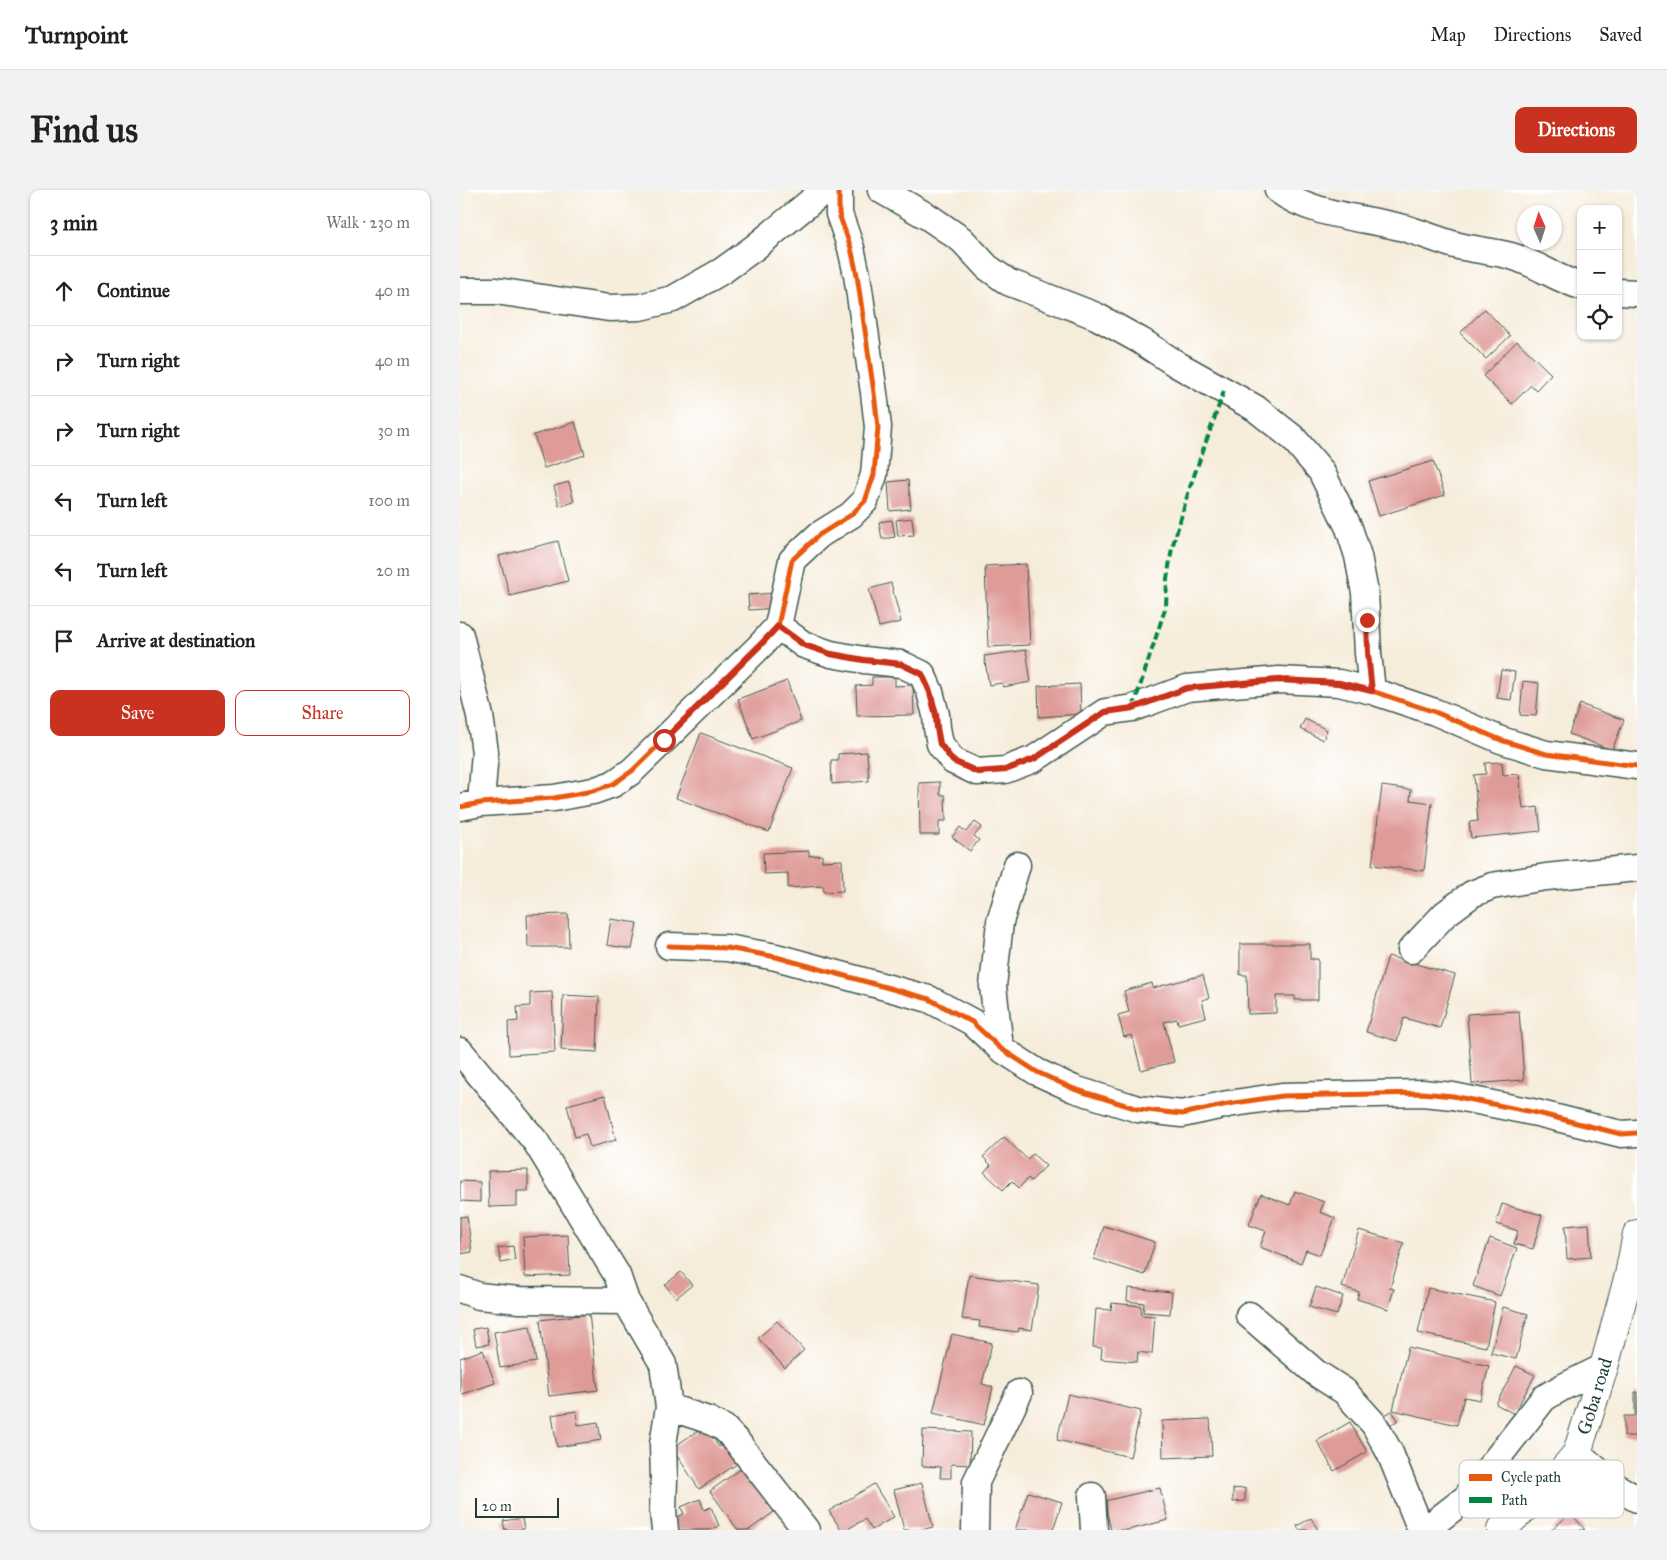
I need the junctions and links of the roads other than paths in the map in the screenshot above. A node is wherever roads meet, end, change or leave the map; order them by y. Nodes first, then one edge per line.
1 (825, 190) edge
2 (839, 190) edge
3 (881, 190) edge
4 (1278, 190) edge
5 (1577, 285) edge
6 (460, 291) edge
7 (1622, 292) edge
8 (1637, 292) edge
9 (778, 626) junction
10 (460, 635) edge
11 (1372, 691) junction
12 (1637, 766) edge
13 (471, 805) edge
14 (1017, 865) dead end
15 (1637, 868) edge
16 (669, 946) dead end
17 (1411, 950) dead end
18 (1000, 1048) junction
19 (460, 1051) edge
20 (1637, 1133) edge
21 (1637, 1234) edge
22 (1633, 1279) edge
23 (460, 1289) edge
24 (626, 1301) junction
25 (1249, 1315) dead end
26 (1604, 1367) junction
27 (1019, 1393) dead end
28 (669, 1407) junction
29 (1577, 1453) junction
30 (1496, 1460) edge
31 (1571, 1460) edge
32 (1585, 1460) edge
33 (1624, 1491) edge
34 (1092, 1496) dead end
35 (1637, 1499) edge
36 (1459, 1503) edge
37 (1514, 1518) edge
38 (665, 1530) edge
39 (806, 1530) edge
40 (975, 1530) edge
41 (1094, 1530) edge
42 (1423, 1530) edge
43 (1501, 1530) edge

1 - 6 street
2 - 9 street
3 - 11 street
4 - 5 street
7 - 8 street
9 - 11 street
9 - 13 street
10 - 13 street
11 - 12 street
14 - 18 street
15 - 17 street
16 - 18 street
18 - 20 street
19 - 24 street
21 - 22 street, Goba road
22 - 26 street, Goba road
23 - 24 street
24 - 28 street
25 - 42 street
26 - 29 street, Goba road
26 - 30 street
27 - 40 street
28 - 38 street
28 - 39 street
29 - 31 street, Goba road
29 - 32 street
33 - 35 street
34 - 41 street
36 - 42 street
37 - 43 street, Goba road

